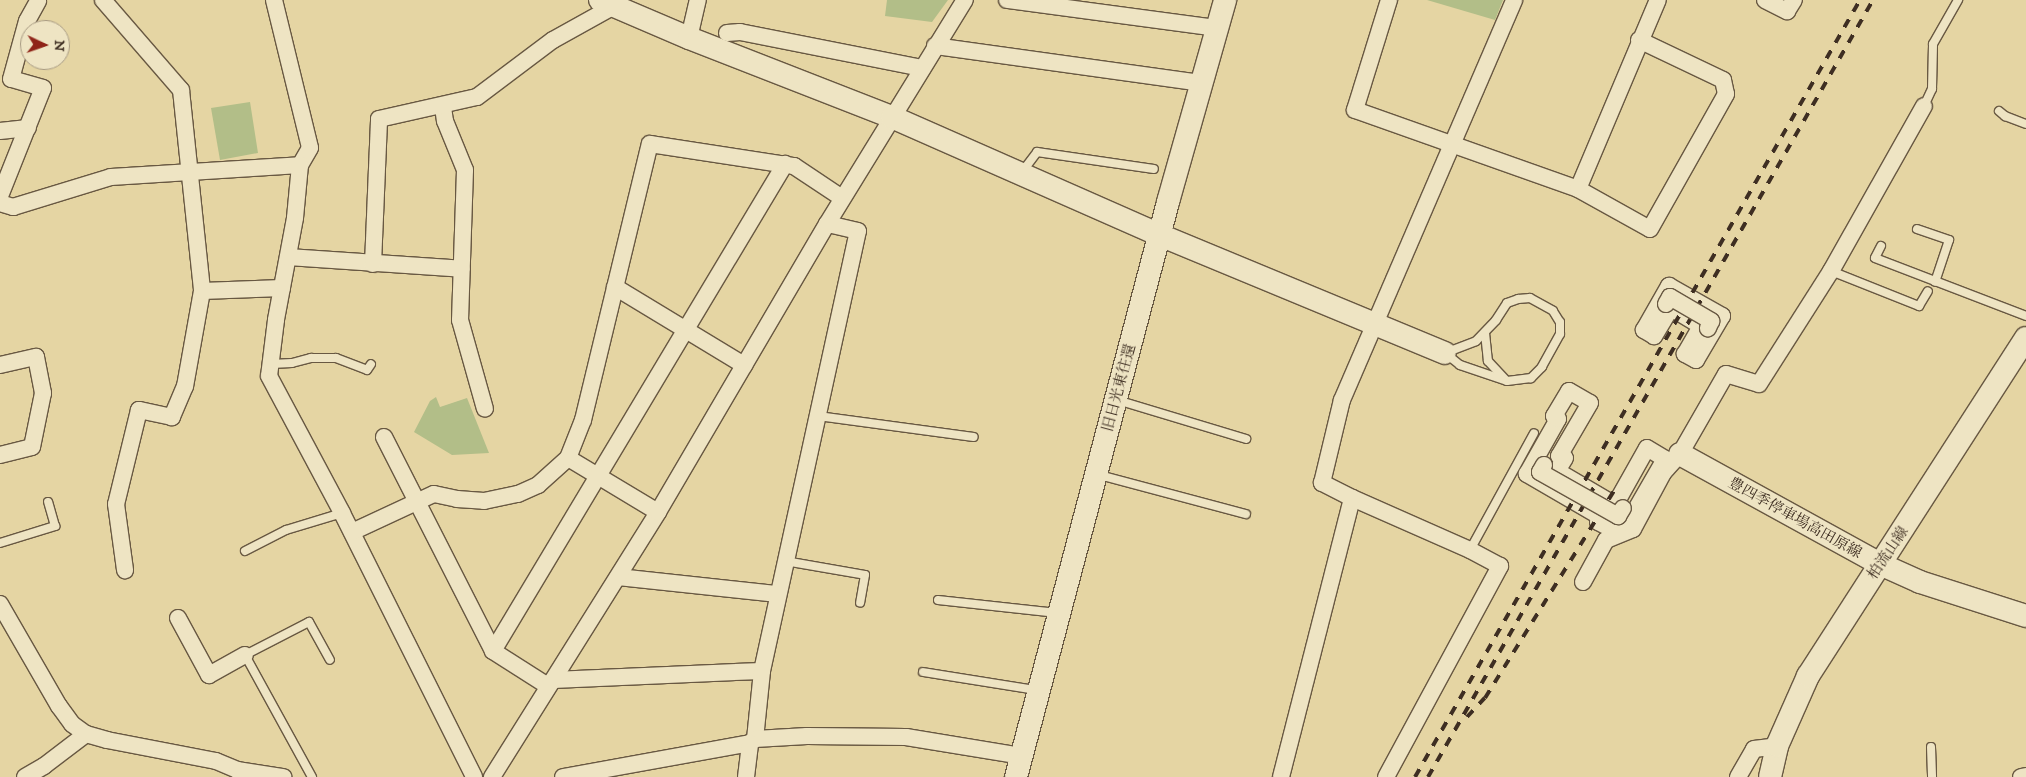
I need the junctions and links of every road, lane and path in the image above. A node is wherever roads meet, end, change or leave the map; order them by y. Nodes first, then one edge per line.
1 (103, 0) edge
2 (274, 0) edge
3 (698, 0) edge
4 (965, 0) edge
5 (1007, 0) edge
6 (1389, 0) edge
7 (1514, 0) edge
8 (1658, 0) edge
9 (1766, 0) edge
10 (1794, 0) edge
11 (1958, 0) edge
12 (38, 1) edge
13 (1222, 1) edge
14 (607, 3) edge
15 (1217, 28) junction
16 (727, 33) dead end
17 (689, 38) junction
18 (1639, 40) junction
19 (935, 46) junction
20 (922, 68) junction
21 (1201, 83) junction
22 (1924, 106) joint
23 (443, 107) junction
24 (1999, 111) dead end
25 (892, 117) junction
26 (2026, 124) edge
27 (28, 128) junction
28 (0, 131) edge
29 (1453, 143) junction
30 (785, 164) junction
31 (300, 165) junction
32 (1154, 169) dead end
33 (190, 171) junction
34 (1020, 174) junction
35 (1578, 189) junction
36 (0, 196) edge
37 (842, 198) junction
38 (0, 203) edge
39 (827, 224) junction
40 (1917, 229) dead end
41 (1160, 235) junction
42 (1881, 246) dead end
43 (288, 256) junction
44 (373, 264) junction
45 (462, 269) junction
46 (1831, 271) junction
47 (1935, 282) junction
48 (615, 287) junction
49 (282, 288) junction
50 (202, 291) junction
51 (1928, 291) dead end
52 (1666, 304) dead end
53 (2026, 316) edge
54 (1374, 326) junction
55 (1708, 328) dead end
56 (686, 330) junction
57 (1644, 330) joint
58 (1485, 333) junction
59 (2026, 338) edge
60 (1445, 353) junction
61 (271, 364) junction
62 (371, 364) dead end
63 (0, 365) edge
64 (744, 365) junction
65 (1507, 381) junction
66 (1116, 400) junction
67 (485, 409) dead end
68 (818, 416) junction
69 (1534, 433) dead end
70 (384, 437) dead end
71 (974, 437) dead end
72 (1246, 439) dead end
73 (1646, 448) joint
74 (1680, 454) junction
75 (0, 455) edge
76 (568, 458) junction
77 (1544, 465) dead end
78 (1096, 474) junction
79 (598, 476) junction
80 (1352, 498) junction
81 (417, 501) junction
82 (48, 502) dead end
83 (1623, 508) dead end
84 (658, 512) junction
85 (342, 513) junction
86 (1246, 514) dead end
87 (352, 532) junction
88 (0, 543) edge
89 (1470, 550) junction
90 (245, 551) dead end
91 (785, 561) junction
92 (1880, 564) junction
93 (125, 570) dead end
94 (618, 577) junction
95 (1583, 582) dead end
96 (778, 594) junction
97 (938, 600) dead end
98 (860, 603) dead end
99 (0, 604) edge
100 (1059, 614) junction
101 (2026, 616) edge
102 (178, 618) dead end
103 (493, 651) junction
104 (245, 655) junction
105 (330, 660) dead end
106 (762, 671) junction
107 (923, 672) dead end
108 (551, 683) junction
109 (1038, 690) junction
110 (86, 734) junction
111 (753, 741) junction
112 (1777, 746) junction
113 (1931, 747) dead end
114 (1022, 756) junction
115 (235, 773) edge
116 (2026, 776) edge
117 (25, 777) edge
118 (283, 777) edge
119 (312, 777) edge
120 (474, 777) edge
121 (492, 777) edge
122 (563, 777) edge
123 (746, 777) edge
124 (1016, 777) edge
125 (1281, 777) edge
126 (1386, 777) edge
127 (1738, 777) edge
128 (1770, 777) edge
129 (1932, 777) edge
130 (2021, 777) edge

1 - 33 street
2 - 31 street
3 - 17 street
4 - 19 street
5 - 15 street
6 - 29 street
7 - 29 street
8 - 18 street
9 - 10 street
11 - 22 lane
12 - 27 street
13 - 15 street, 旧日光東往還
14 - 17 street
14 - 23 street
15 - 21 street, 旧日光東往還
16 - 20 street
17 - 25 street
18 - 35 street
18 - 35 street
19 - 20 street
19 - 21 street
20 - 25 street
21 - 41 street, 旧日光東往還
22 - 46 street
23 - 44 street
23 - 45 street
24 - 26 lane
25 - 34 street
25 - 37 street
27 - 28 street
27 - 36 street
29 - 35 street
29 - 54 street
30 - 37 street
30 - 48 street
30 - 56 street
31 - 33 street
31 - 43 street
32 - 34 lane
33 - 38 street
33 - 50 street
34 - 41 street
37 - 39 street
39 - 64 street
39 - 68 street
40 - 47 lane
41 - 54 street
41 - 66 street, 旧日光東往還
42 - 47 lane
43 - 44 street
43 - 49 street
44 - 45 street
45 - 67 street
46 - 51 lane
46 - 74 street
47 - 53 lane
48 - 56 street
48 - 76 street
49 - 50 street
49 - 61 street
50 - 93 street
52 - 55 street, bridge
54 - 60 street
54 - 80 street
56 - 64 street
56 - 79 street
57 - 57 street
58 - 60 lane
58 - 65 lane
58 - 65 lane
59 - 92 street, 柏流山線
60 - 65 lane
61 - 62 lane
61 - 85 street
63 - 75 street
64 - 84 street
66 - 72 lane
66 - 78 street, 旧日光東往還
68 - 71 lane
68 - 91 street
69 - 89 lane
70 - 81 street
73 - 73 street
74 - 92 street, 豊四季停車場高田原線
74 - 95 street
76 - 79 street
76 - 81 street
77 - 83 street, bridge
78 - 86 lane
78 - 100 street, 旧日光東往還
79 - 84 street
79 - 103 street
80 - 89 street
80 - 125 street
81 - 87 street
81 - 103 street
82 - 88 lane
84 - 94 street
85 - 87 street
85 - 90 lane
87 - 120 street
89 - 126 street
91 - 96 street
91 - 98 lane
92 - 101 street, 豊四季停車場高田原線
92 - 112 street, 柏流山線
94 - 96 street
94 - 108 street
96 - 106 street
97 - 100 lane
99 - 110 street
100 - 109 street, 旧日光東往還
102 - 104 street
103 - 108 street
104 - 105 lane
104 - 119 lane
106 - 108 street
106 - 111 street
107 - 109 lane
108 - 121 street
109 - 114 street, 旧日光東往還
110 - 115 street
110 - 117 street
111 - 114 street
111 - 122 street
111 - 123 street
112 - 127 street
112 - 128 street, 柏流山線
113 - 129 lane
114 - 124 street, 旧日光東往還
115 - 118 street
116 - 130 street

